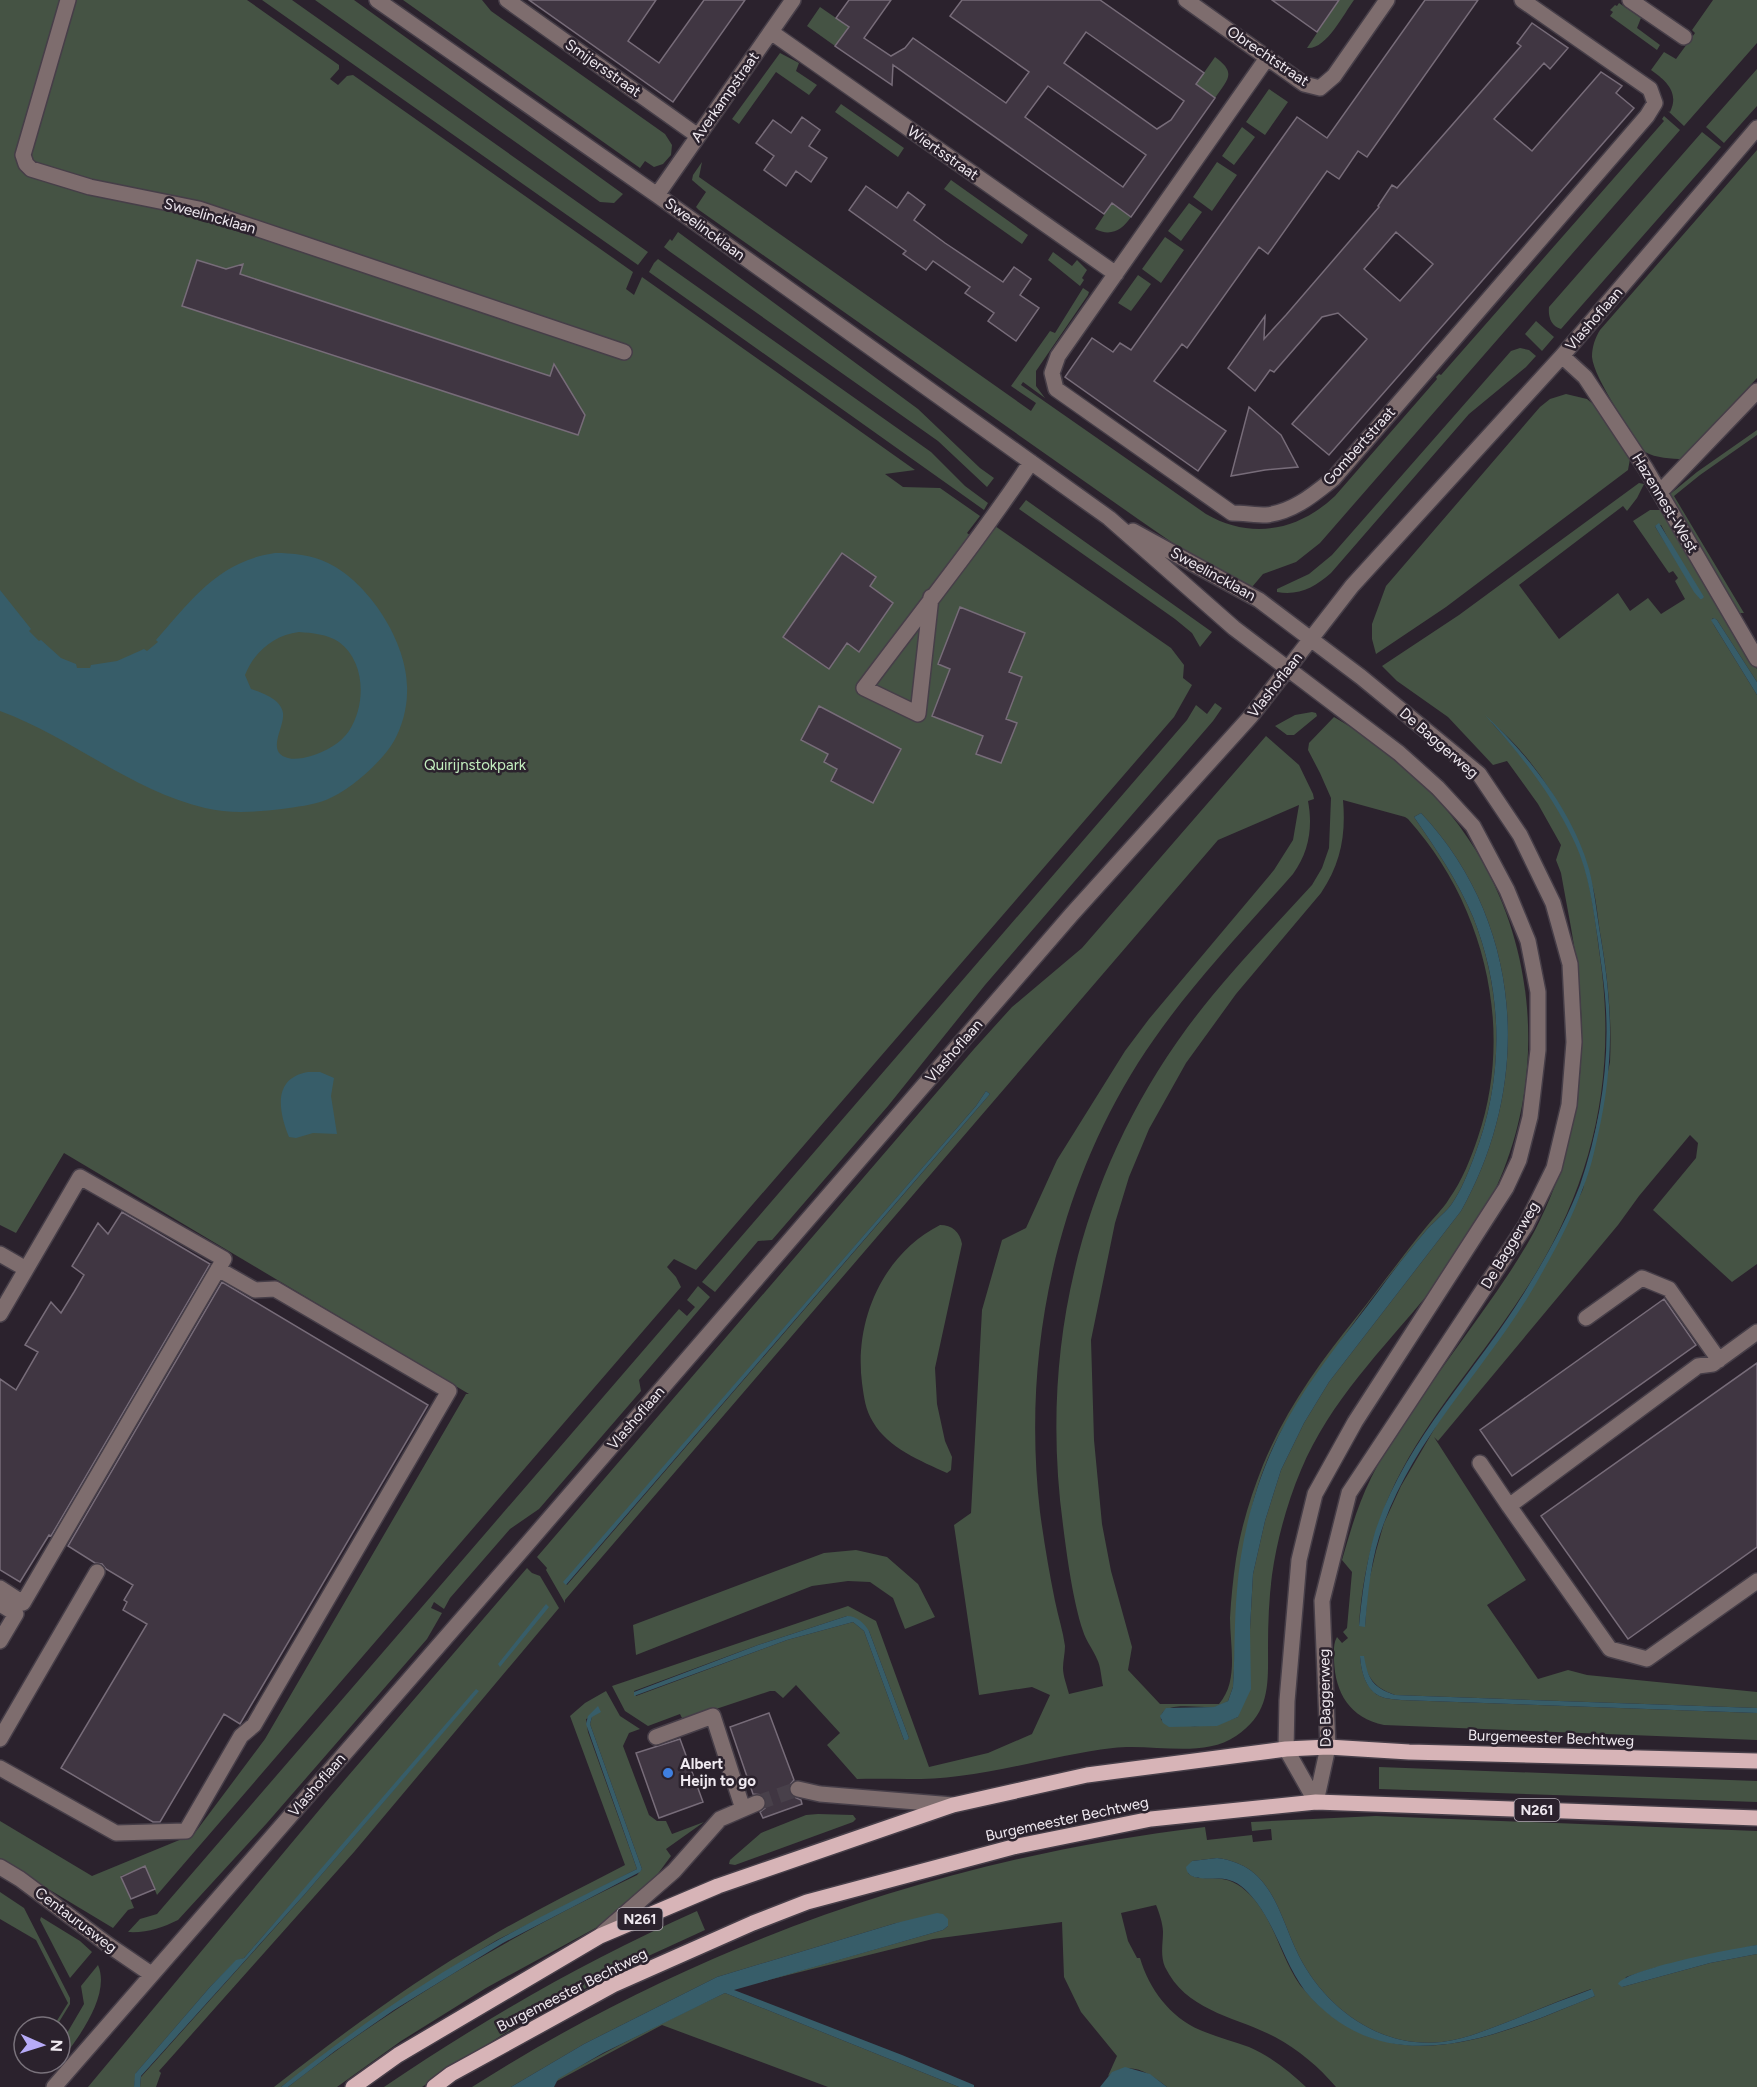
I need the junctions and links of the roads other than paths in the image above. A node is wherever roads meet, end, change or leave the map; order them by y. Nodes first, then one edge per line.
1 (68, 0) edge
2 (377, 0) edge
3 (507, 0) edge
4 (794, 0) edge
5 (1186, 0) edge
6 (1387, 0) edge
7 (1522, 0) edge
8 (1630, 0) edge
9 (771, 32) junction
10 (1684, 37) dead end
11 (1267, 58) junction
12 (1757, 128) edge
13 (698, 136) junction
14 (657, 195) junction
15 (1116, 274) junction
16 (624, 352) dead end
17 (1562, 356) junction
18 (1757, 391) edge
19 (1031, 462) junction
20 (1660, 492) junction
21 (1109, 518) junction
22 (931, 597) junction
23 (1310, 639) junction
24 (1757, 659) edge
25 (1287, 669) junction
26 (0, 1254) edge
27 (26, 1269) junction
28 (218, 1269) junction
29 (0, 1314) edge
30 (1586, 1318) dead end
31 (1757, 1332) edge
32 (1719, 1360) junction
33 (1480, 1463) dead end
34 (1509, 1506) junction
35 (97, 1572) dead end
36 (1757, 1581) edge
37 (0, 1588) edge
38 (0, 1604) edge
39 (0, 1641) edge
40 (656, 1737) dead end
41 (0, 1739) edge
42 (1328, 1747) junction
43 (1286, 1749) junction
44 (1757, 1761) edge
45 (0, 1768) edge
46 (798, 1788) tunnel mouth
47 (1316, 1802) junction
48 (953, 1805) junction
49 (1757, 1818) edge
50 (0, 1867) edge
51 (600, 1936) junction
52 (151, 1974) junction
53 (54, 2087) edge
54 (353, 2087) edge
55 (434, 2087) edge

1 - 16 street, Sweelincklaan
2 - 14 street, Sweelincklaan
3 - 13 street, Smijersstraat
4 - 9 street, Averkampstraat
5 - 11 street, Obrechtstraat
6 - 11 street, Obrechtstraat
7 - 15 street, Gombertstraat
8 - 10 street
9 - 13 street, Averkampstraat
9 - 15 street, Wiertsstraat
11 - 15 street, Gombertstraat
12 - 17 street, Vlashoflaan
13 - 14 street, Averkampstraat
14 - 19 street, Sweelincklaan
17 - 20 street, Hazennest-West
17 - 23 street, Vlashoflaan
18 - 20 street
19 - 21 street, Sweelincklaan
19 - 22 street
20 - 24 street, Hazennest-West
21 - 23 street, Sweelincklaan
21 - 25 street, Sweelincklaan
22 - 22 street
23 - 25 street, Vlashoflaan
23 - 42 street, De Baggerweg
25 - 43 street
25 - 52 street, Vlashoflaan
26 - 27 street
27 - 28 street
27 - 29 street
28 - 37 street
28 - 45 street
30 - 32 street
31 - 32 street
32 - 34 street
33 - 34 street
34 - 36 street
35 - 41 street
38 - 39 street
40 - 51 street, Burgemeester Bechtweg
42 - 43 main road, Burgemeester Bechtweg / N261
42 - 44 main road, Burgemeester Bechtweg / N261
42 - 47 street, De Baggerweg
43 - 47 street
43 - 48 main road, Burgemeester Bechtweg / N261
46 - 48 street, Burgemeester Bechtweg
47 - 49 main road, Burgemeester Bechtweg / N261
47 - 55 main road, Burgemeester Bechtweg / N261
48 - 51 main road, Burgemeester Bechtweg / N261
50 - 52 street, Centaurusweg
51 - 54 main road, Burgemeester Bechtweg / N261
52 - 53 street, Vlashoflaan

